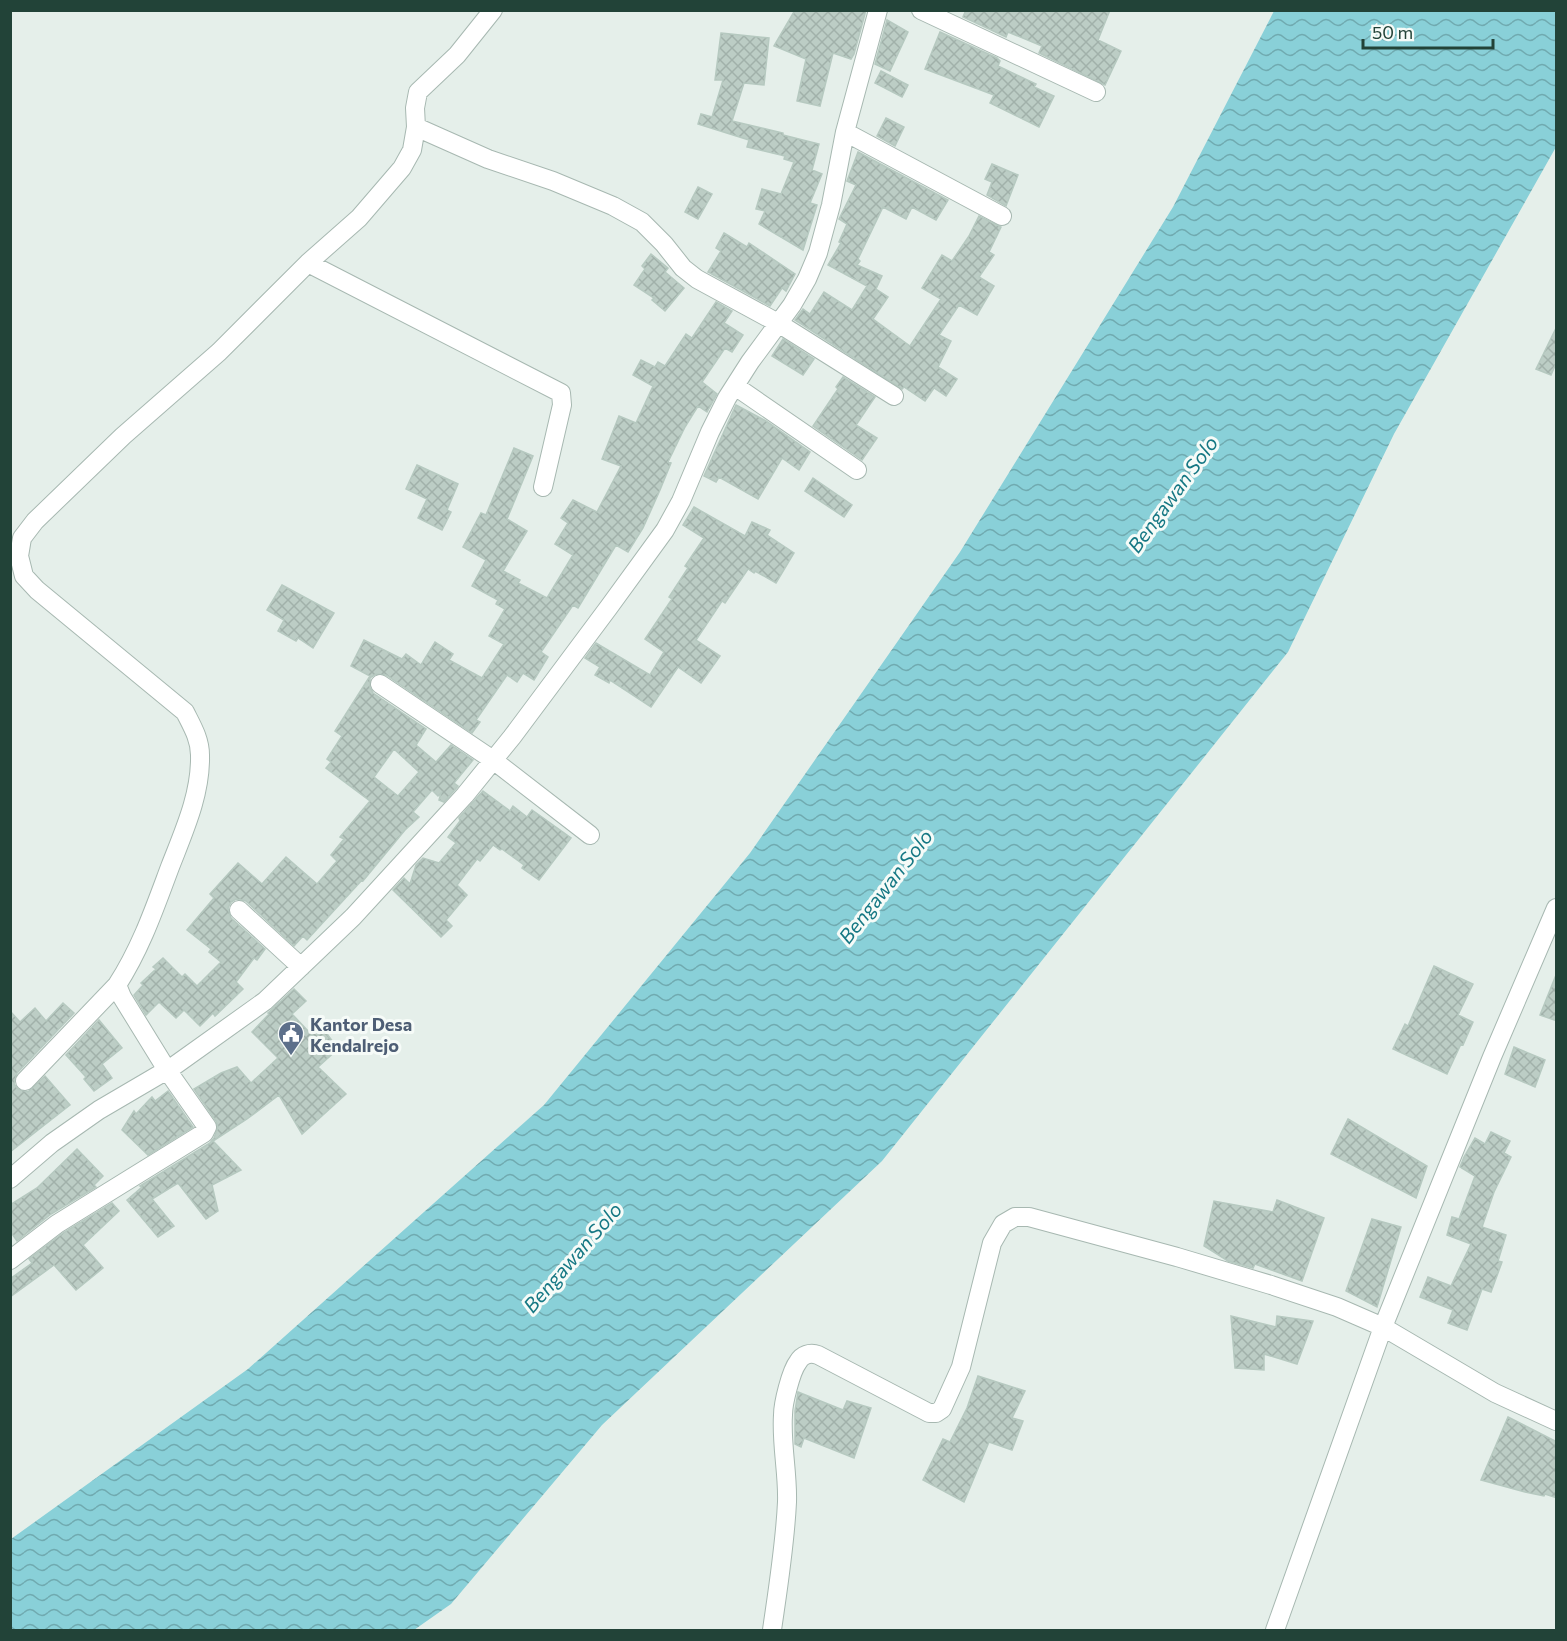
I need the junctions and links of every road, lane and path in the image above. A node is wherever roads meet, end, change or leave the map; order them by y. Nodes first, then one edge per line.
1 (493, 10) edge
2 (878, 10) edge
3 (921, 10) edge
4 (1096, 92) dead end
5 (416, 128) junction
6 (845, 132) junction
7 (1002, 216) dead end
8 (308, 263) junction
9 (778, 323) junction
10 (735, 386) junction
11 (894, 396) dead end
12 (857, 470) dead end
13 (543, 487) dead end
14 (380, 684) dead end
15 (493, 760) junction
16 (590, 836) dead end
17 (1557, 908) edge
18 (239, 910) dead end
19 (301, 967) junction
20 (117, 985) junction
21 (167, 1070) junction
22 (25, 1081) dead end
23 (10, 1179) edge
24 (10, 1260) edge
25 (1383, 1327) junction
26 (1557, 1421) edge
27 (772, 1630) edge
28 (1275, 1630) edge

1 - 5 street
2 - 6 street
3 - 4 street
5 - 8 street
5 - 9 street
6 - 7 street
6 - 9 street
8 - 13 street
8 - 20 street
9 - 10 street
9 - 11 street
10 - 12 street
10 - 15 street
14 - 15 street
15 - 16 street
15 - 19 street
17 - 25 street
18 - 19 street
19 - 21 street
20 - 21 street
20 - 22 street
21 - 23 street
21 - 24 street
25 - 26 street
25 - 27 street
25 - 28 street

